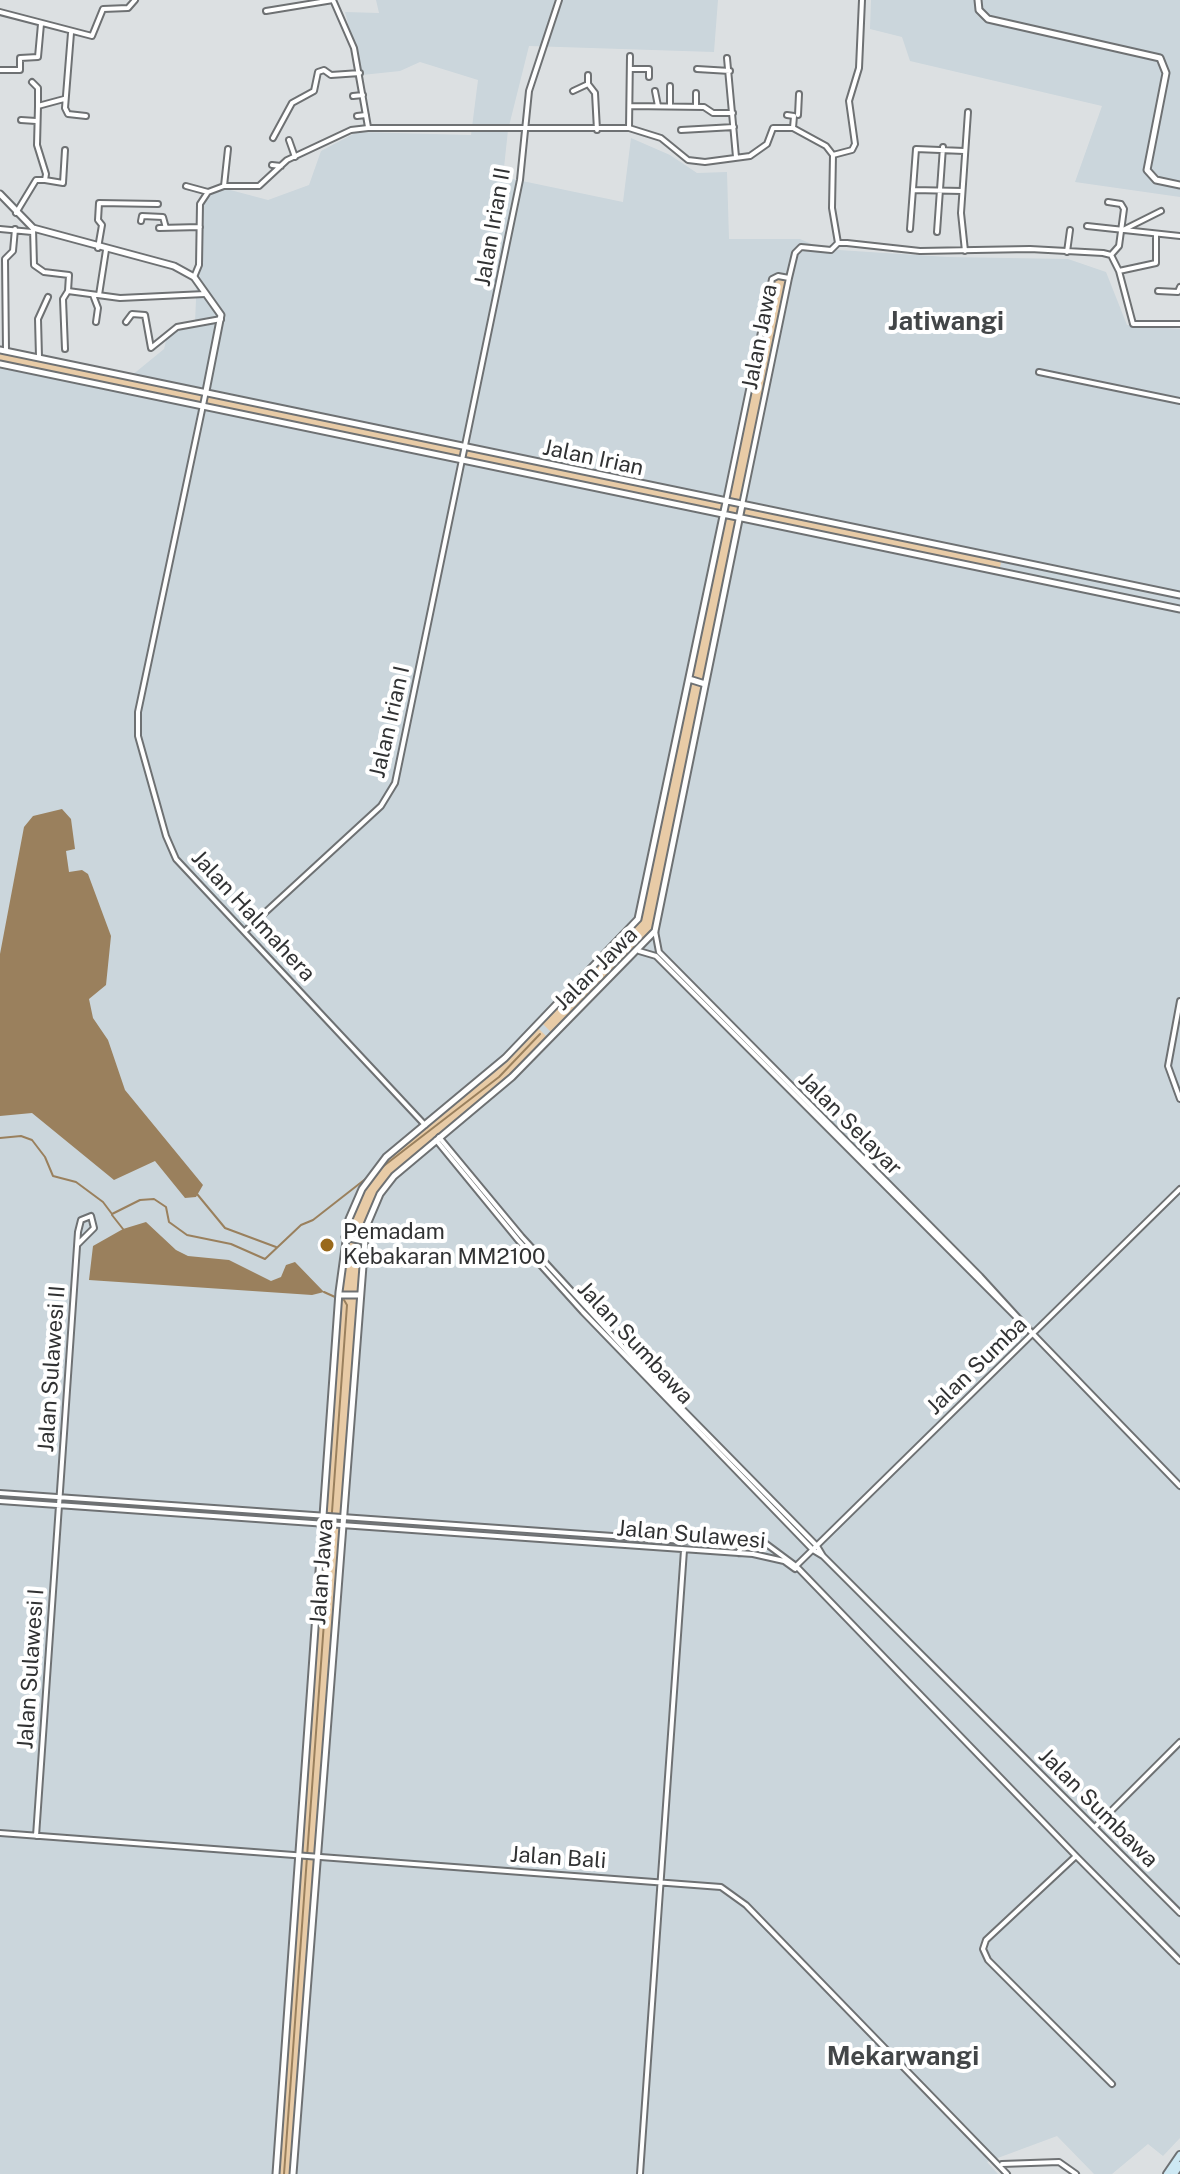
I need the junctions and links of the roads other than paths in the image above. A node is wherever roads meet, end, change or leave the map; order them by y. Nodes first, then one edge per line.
1 (135, 0) edge
2 (333, 0) edge
3 (559, 0) edge
4 (862, 0) edge
5 (978, 0) edge
6 (266, 11) dead end
7 (0, 12) edge
8 (41, 24) junction
9 (71, 33) junction
10 (630, 56) dead end
11 (727, 58) dead end
12 (630, 69) junction
13 (697, 69) dead end
14 (0, 70) edge
15 (730, 71) junction
16 (360, 73) junction
17 (588, 75) dead end
18 (649, 77) dead end
19 (32, 82) dead end
20 (588, 84) junction
21 (670, 86) dead end
22 (573, 91) dead end
23 (655, 91) dead end
24 (696, 93) dead end
25 (799, 94) dead end
26 (363, 95) junction
27 (353, 96) dead end
28 (64, 99) junction
29 (38, 106) junction
30 (630, 106) junction
31 (658, 106) junction
32 (670, 106) junction
33 (696, 107) junction
34 (968, 112) dead end
35 (733, 113) junction
36 (366, 115) junction
37 (86, 116) dead end
38 (357, 116) dead end
39 (21, 120) dead end
40 (36, 121) junction
41 (524, 127) junction
42 (734, 127) junction
43 (368, 128) junction
44 (629, 128) junction
45 (793, 128) junction
46 (597, 130) junction
47 (681, 130) dead end
48 (273, 138) dead end
49 (289, 140) dead end
50 (943, 147) junction
51 (228, 149) dead end
52 (65, 150) dead end
53 (965, 151) junction
54 (833, 155) junction
55 (295, 157) junction
56 (736, 157) junction
57 (272, 165) dead end
58 (281, 166) junction
59 (45, 180) junction
60 (1180, 185) edge
61 (186, 186) dead end
62 (224, 186) junction
63 (913, 190) junction
64 (940, 190) junction
65 (962, 191) junction
66 (208, 192) junction
67 (0, 194) edge
68 (1108, 202) dead end
69 (158, 204) dead end
70 (1161, 211) dead end
71 (16, 213) junction
72 (141, 221) dead end
73 (1087, 226) dead end
74 (200, 227) junction
75 (159, 228) dead end
76 (166, 228) junction
77 (0, 229) edge
78 (15, 229) junction
79 (910, 229) dead end
80 (1123, 229) junction
81 (33, 230) junction
82 (1070, 230) dead end
83 (937, 232) dead end
84 (1156, 234) junction
85 (1180, 236) edge
86 (838, 243) junction
87 (98, 248) junction
88 (106, 250) junction
89 (965, 251) junction
90 (1067, 252) junction
91 (1111, 255) junction
92 (2, 259) edge
93 (1119, 271) junction
94 (194, 277) junction
95 (789, 278) junction
96 (1180, 287) edge
97 (2, 289) edge
98 (68, 291) junction
99 (1158, 291) dead end
100 (207, 294) junction
101 (96, 295) junction
102 (48, 297) dead end
103 (221, 319) junction
104 (96, 322) dead end
105 (126, 322) dead end
106 (1180, 324) edge
107 (65, 349) dead end
108 (3, 350) edge
109 (39, 357) junction
110 (0, 364) edge
111 (1039, 372) dead end
112 (206, 391) junction
113 (1180, 401) edge
114 (203, 409) junction
115 (466, 445) junction
116 (462, 461) junction
117 (726, 502) junction
118 (742, 505) junction
119 (723, 515) junction
120 (740, 518) junction
121 (1002, 558) junction
122 (999, 572) junction
123 (1180, 595) edge
124 (1180, 609) edge
125 (689, 679) junction
126 (705, 684) junction
127 (245, 931) junction
128 (655, 931) junction
129 (639, 951) junction
130 (670, 966) junction
131 (1180, 1001) edge
132 (1180, 1099) edge
133 (425, 1125) junction
134 (437, 1139) junction
135 (1180, 1189) edge
136 (345, 1237) junction
137 (363, 1241) junction
138 (78, 1244) junction
139 (339, 1295) junction
140 (358, 1295) junction
141 (1033, 1334) junction
142 (658, 1388) junction
143 (1180, 1486) edge
144 (0, 1493) edge
145 (59, 1497) junction
146 (0, 1501) edge
147 (58, 1505) junction
148 (325, 1515) junction
149 (340, 1516) junction
150 (324, 1524) junction
151 (339, 1526) junction
152 (737, 1535) junction
153 (684, 1541) junction
154 (817, 1546) junction
155 (684, 1550) junction
156 (813, 1550) junction
157 (738, 1553) junction
158 (823, 1556) junction
159 (796, 1566) junction
160 (800, 1573) junction
161 (1180, 1742) edge
162 (1095, 1827) junction
163 (0, 1833) edge
164 (36, 1836) junction
165 (301, 1854) junction
166 (315, 1855) junction
167 (1076, 1856) junction
168 (663, 1880) junction
169 (1180, 1913) edge
170 (1180, 1961) edge
171 (1112, 2084) dead end
172 (1180, 2155) edge
173 (1000, 2164) junction
174 (1180, 2165) edge
175 (276, 2174) edge
176 (293, 2174) edge
177 (640, 2174) edge
178 (1007, 2174) edge
179 (1076, 2174) edge
180 (1167, 2174) edge
181 (1174, 2174) edge

1 - 9 street
2 - 6 street
2 - 16 street
3 - 41 street, Jalan Irian II
4 - 54 street
5 - 60 street
7 - 8 street
8 - 9 street
8 - 14 street
9 - 28 street
10 - 12 street
11 - 15 street
12 - 18 street
12 - 30 street
13 - 15 street
15 - 35 street
16 - 26 street
16 - 48 street
17 - 20 street
19 - 29 street
20 - 22 street
20 - 46 street
21 - 32 street
23 - 31 street
24 - 33 street
25 - 45 street
26 - 27 street
26 - 36 street
28 - 29 street
28 - 37 street
29 - 40 street
30 - 31 street
30 - 44 street
31 - 32 street
32 - 33 street
33 - 35 street
34 - 53 street
35 - 42 street
36 - 38 street
36 - 43 street
39 - 40 street
40 - 59 street
41 - 43 street
41 - 46 street
41 - 115 street, Jalan Irian II
42 - 47 street
42 - 56 street
43 - 55 street
44 - 46 street
44 - 56 street
45 - 54 street
45 - 56 street
49 - 55 street
50 - 53 street
50 - 63 street
50 - 64 street
51 - 62 street
52 - 59 street
53 - 65 street
54 - 86 street
55 - 58 street
57 - 58 street
58 - 62 street
59 - 71 street
61 - 66 street
62 - 66 street
63 - 64 street
63 - 79 street
64 - 65 street
64 - 83 street
65 - 89 street
66 - 74 street
67 - 71 street
68 - 80 street
69 - 87 street
70 - 80 street
71 - 81 street
72 - 76 street
73 - 80 street
74 - 76 street
74 - 94 street
75 - 76 street
77 - 78 street
78 - 81 street
78 - 92 street
80 - 84 street
80 - 91 street
81 - 87 street
81 - 98 street
82 - 90 street
84 - 85 street
84 - 93 street
86 - 89 street
86 - 95 street
87 - 88 street
88 - 94 street
88 - 101 street
89 - 90 street
90 - 91 street
91 - 93 street
92 - 97 street
93 - 106 street
94 - 100 street
95 - 117 street, Jalan Jawa
95 - 118 street, Jalan Jawa
96 - 99 street
97 - 108 street
98 - 101 street
98 - 107 street
100 - 101 street
100 - 103 street
101 - 104 street
102 - 109 street
103 - 105 street
103 - 112 street
108 - 109 street, Jalan Irian
109 - 112 street, Jalan Irian
110 - 114 street, Jalan Irian
111 - 113 street
112 - 114 street, Jalan Halmahera
112 - 115 street, Jalan Irian
114 - 116 street, Jalan Irian
114 - 127 street, Jalan Halmahera
115 - 116 street, Jalan Irian II
115 - 117 street, Jalan Irian
116 - 119 street, Jalan Irian
116 - 127 street, Jalan Irian I
117 - 118 street, Jalan Irian
117 - 119 street, Jalan Jawa
118 - 120 street, Jalan Jawa
118 - 121 street, Jalan Irian
119 - 120 street, Jalan Irian
119 - 125 street, Jalan Jawa
120 - 122 street, Jalan Irian
120 - 126 street, Jalan Jawa
121 - 122 street
121 - 123 street, Jalan Irian
122 - 124 street, Jalan Irian
125 - 126 street
125 - 133 street, Jalan Jawa
126 - 128 street, Jalan Jawa
127 - 133 street, Jalan Halmahera
128 - 129 street, Jalan Jawa
128 - 130 street, Jalan Selayar
129 - 130 street, Jalan Selayar
129 - 134 street, Jalan Jawa
130 - 141 street, Jalan Selayar
131 - 132 street
133 - 136 street, Jalan Jawa
134 - 137 street, Jalan Jawa
134 - 142 street, Jalan Sumbawa
135 - 141 street, Jalan Sumba
136 - 137 street
136 - 139 street, Jalan Jawa
137 - 140 street, Jalan Jawa
138 - 138 street, Jalan Sulawesi II
138 - 145 street, Jalan Sulawesi II
139 - 140 street
139 - 148 street, Jalan Jawa
140 - 149 street, Jalan Jawa
141 - 143 street, Jalan Selayar
141 - 154 street, Jalan Sumba
142 - 154 street, Jalan Sumbawa
142 - 156 street, Jalan Sumbawa
144 - 145 street, Jalan Sulawesi
145 - 147 street, Jalan Sulawesi II
145 - 148 street, Jalan Sulawesi
146 - 147 street, Jalan Sulawesi
147 - 150 street, Jalan Sulawesi
147 - 164 street, Jalan Sulawesi I
148 - 149 street, Jalan Sulawesi
148 - 150 street, Jalan Jawa
149 - 151 street, Jalan Jawa
149 - 153 street, Jalan Sulawesi
150 - 151 street, Jalan Sulawesi
150 - 165 street, Jalan Jawa
151 - 155 street, Jalan Sulawesi
151 - 166 street, Jalan Jawa
152 - 153 street, Jalan Sulawesi
152 - 157 street
152 - 159 street, Jalan Sulawesi
153 - 155 street
154 - 156 street, Jalan Sumba
154 - 158 street, Jalan Sumbawa
155 - 157 street, Jalan Sulawesi
155 - 168 street
156 - 158 street, Jalan Sumbawa
156 - 159 street, Jalan Sumba
157 - 160 street, Jalan Sulawesi
158 - 162 street, Jalan Sumbawa
159 - 160 street, Jalan Sulawesi
160 - 167 street
161 - 162 street
162 - 169 street, Jalan Sumbawa
163 - 164 street, Jalan Bali
164 - 165 street, Jalan Bali
165 - 166 street, Jalan Bali
165 - 175 street, Jalan Jawa
166 - 168 street, Jalan Bali
166 - 176 street, Jalan Jawa
167 - 170 street
167 - 171 street
168 - 173 street, Jalan Bali
168 - 177 street
172 - 180 main road
173 - 178 street, Jalan Bali
173 - 179 street
174 - 181 main road

